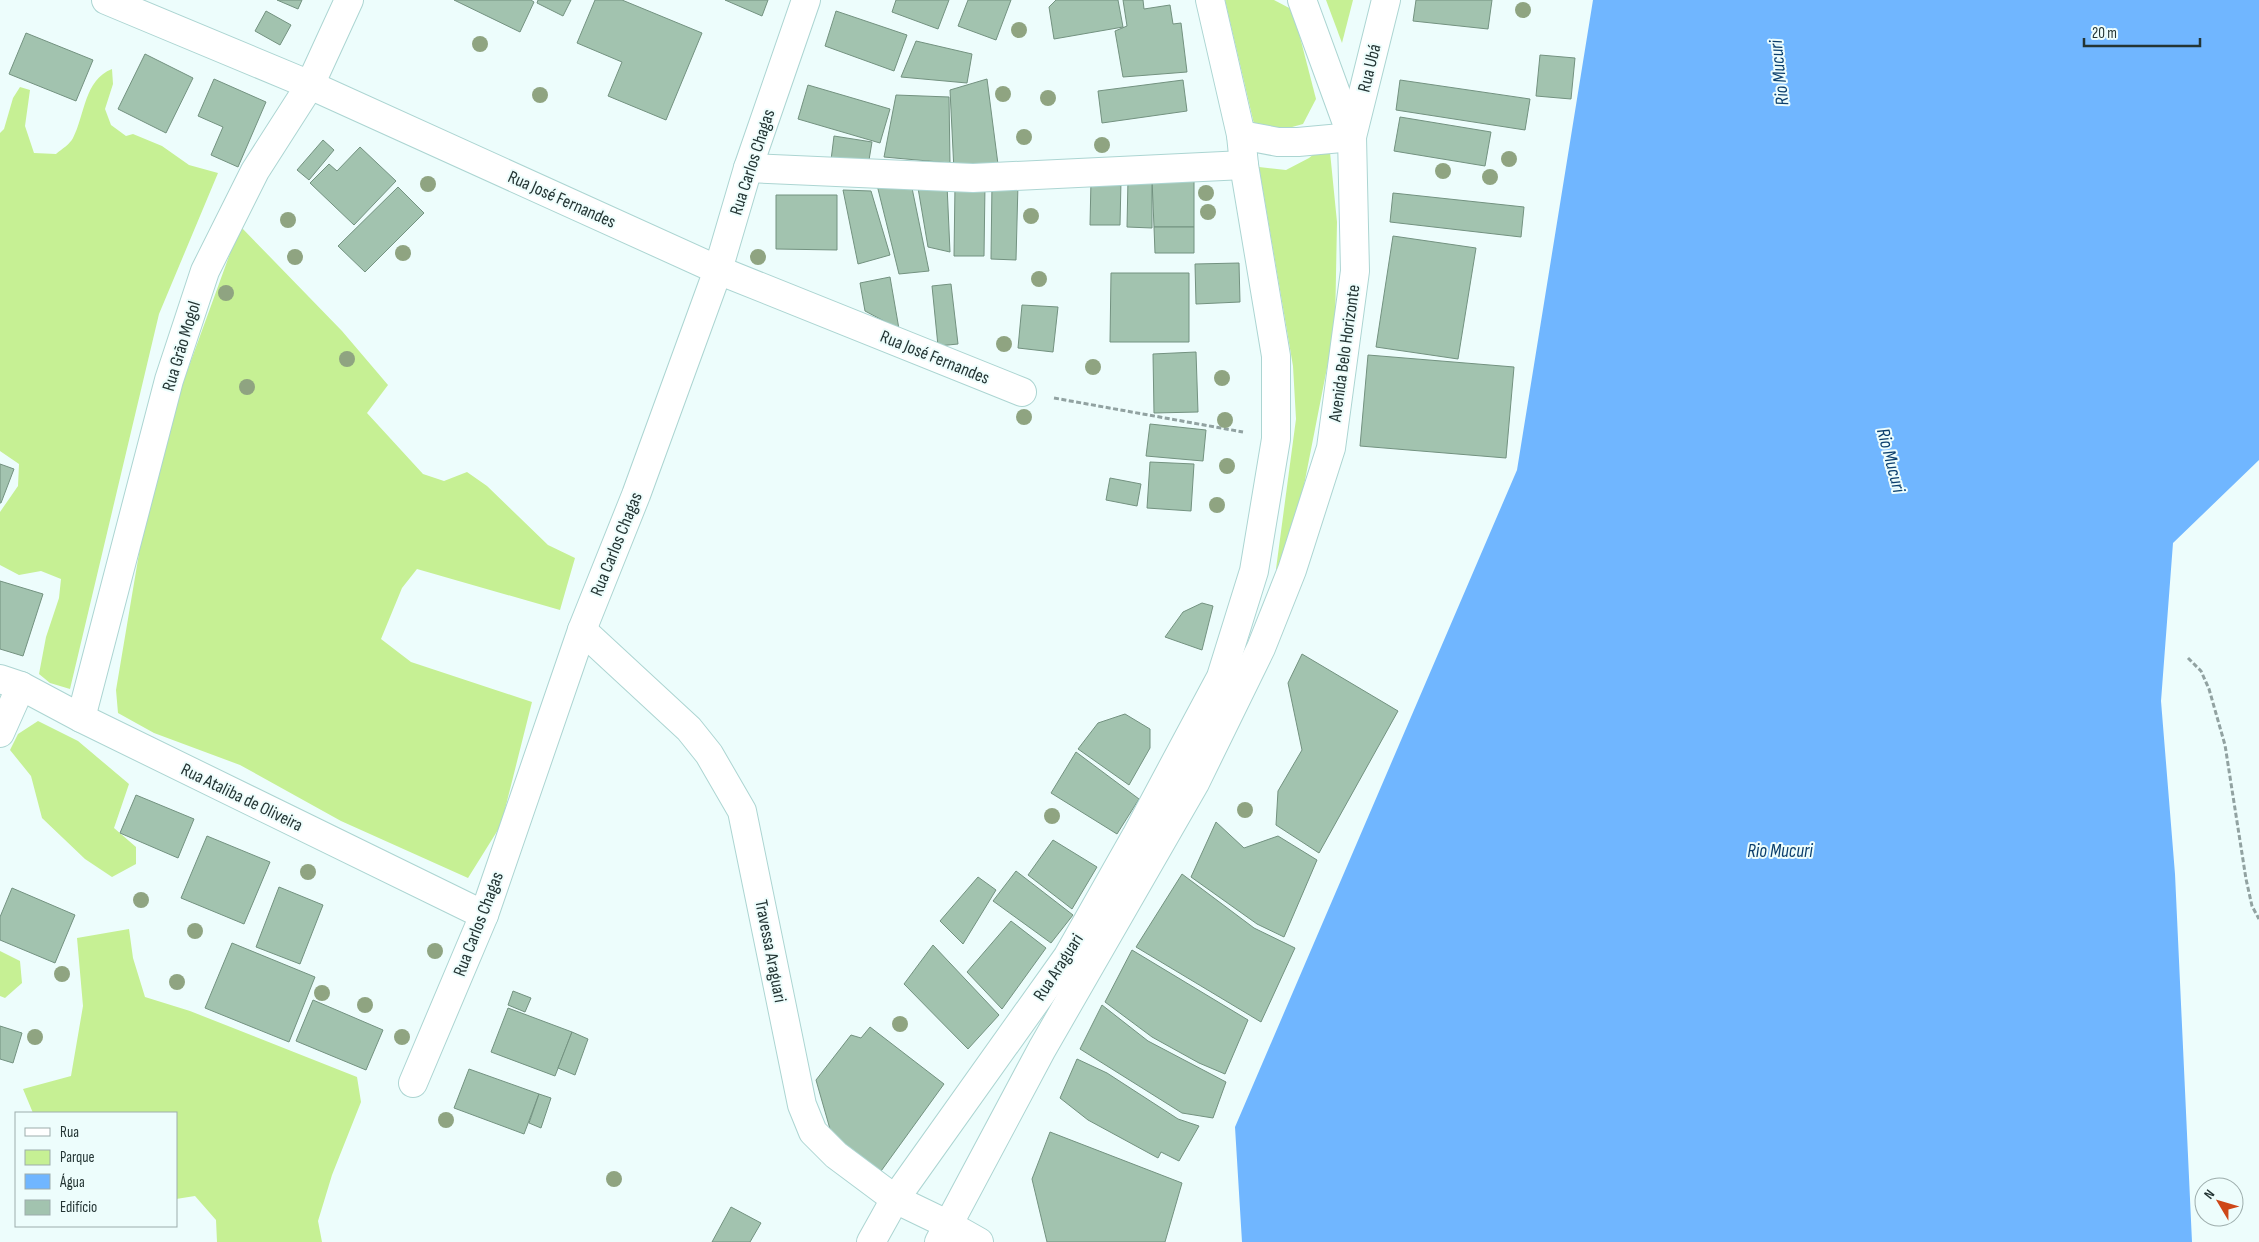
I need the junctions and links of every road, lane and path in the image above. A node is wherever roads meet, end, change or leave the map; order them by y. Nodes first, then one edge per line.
1 (106, 0) edge
2 (349, 0) edge
3 (806, 0) edge
4 (1210, 0) edge
5 (1302, 0) edge
6 (1386, 0) edge
7 (310, 85) junction
8 (1241, 135) junction
9 (1352, 137) junction
10 (1244, 166) junction
11 (748, 168) junction
12 (718, 270) junction
13 (1022, 392) joint
14 (1276, 439) junction
15 (582, 630) junction
16 (2188, 658) dead end
17 (10, 682) edge
18 (1229, 686) junction
19 (81, 718) junction
20 (0, 733) edge
21 (484, 915) junction
22 (2259, 920) edge
23 (413, 1083) dead end
24 (895, 1199) junction
25 (944, 1233) edge
26 (871, 1242) edge
27 (979, 1242) edge

1 - 7 street, Rua José Fernandes
2 - 7 street, Rua Grão Mogol
3 - 11 street, Rua Carlos Chagas
4 - 8 street
5 - 9 street, Avenida Belo Horizonte
6 - 9 street, Rua Ubá
7 - 12 street, Rua José Fernandes
7 - 19 street, Rua Grão Mogol
8 - 9 street
8 - 10 street
9 - 18 street, Avenida Belo Horizonte
10 - 11 street
10 - 14 street
11 - 12 street, Rua Carlos Chagas
12 - 13 street, Rua José Fernandes
12 - 15 street, Rua Carlos Chagas
13 - 14 path
14 - 18 street
15 - 21 street, Rua Carlos Chagas
15 - 24 street, Travessa Araguari
16 - 22 path
17 - 19 street, Rua Ataliba de Oliveira
17 - 20 street
18 - 24 street, Rua Araguari
18 - 25 street, Rua Araguari
19 - 21 street, Rua Ataliba de Oliveira
21 - 23 street, Rua Carlos Chagas
24 - 25 street, Travessa Araguari
24 - 26 street, Rua Araguari
25 - 27 street, Travessa Araguari

